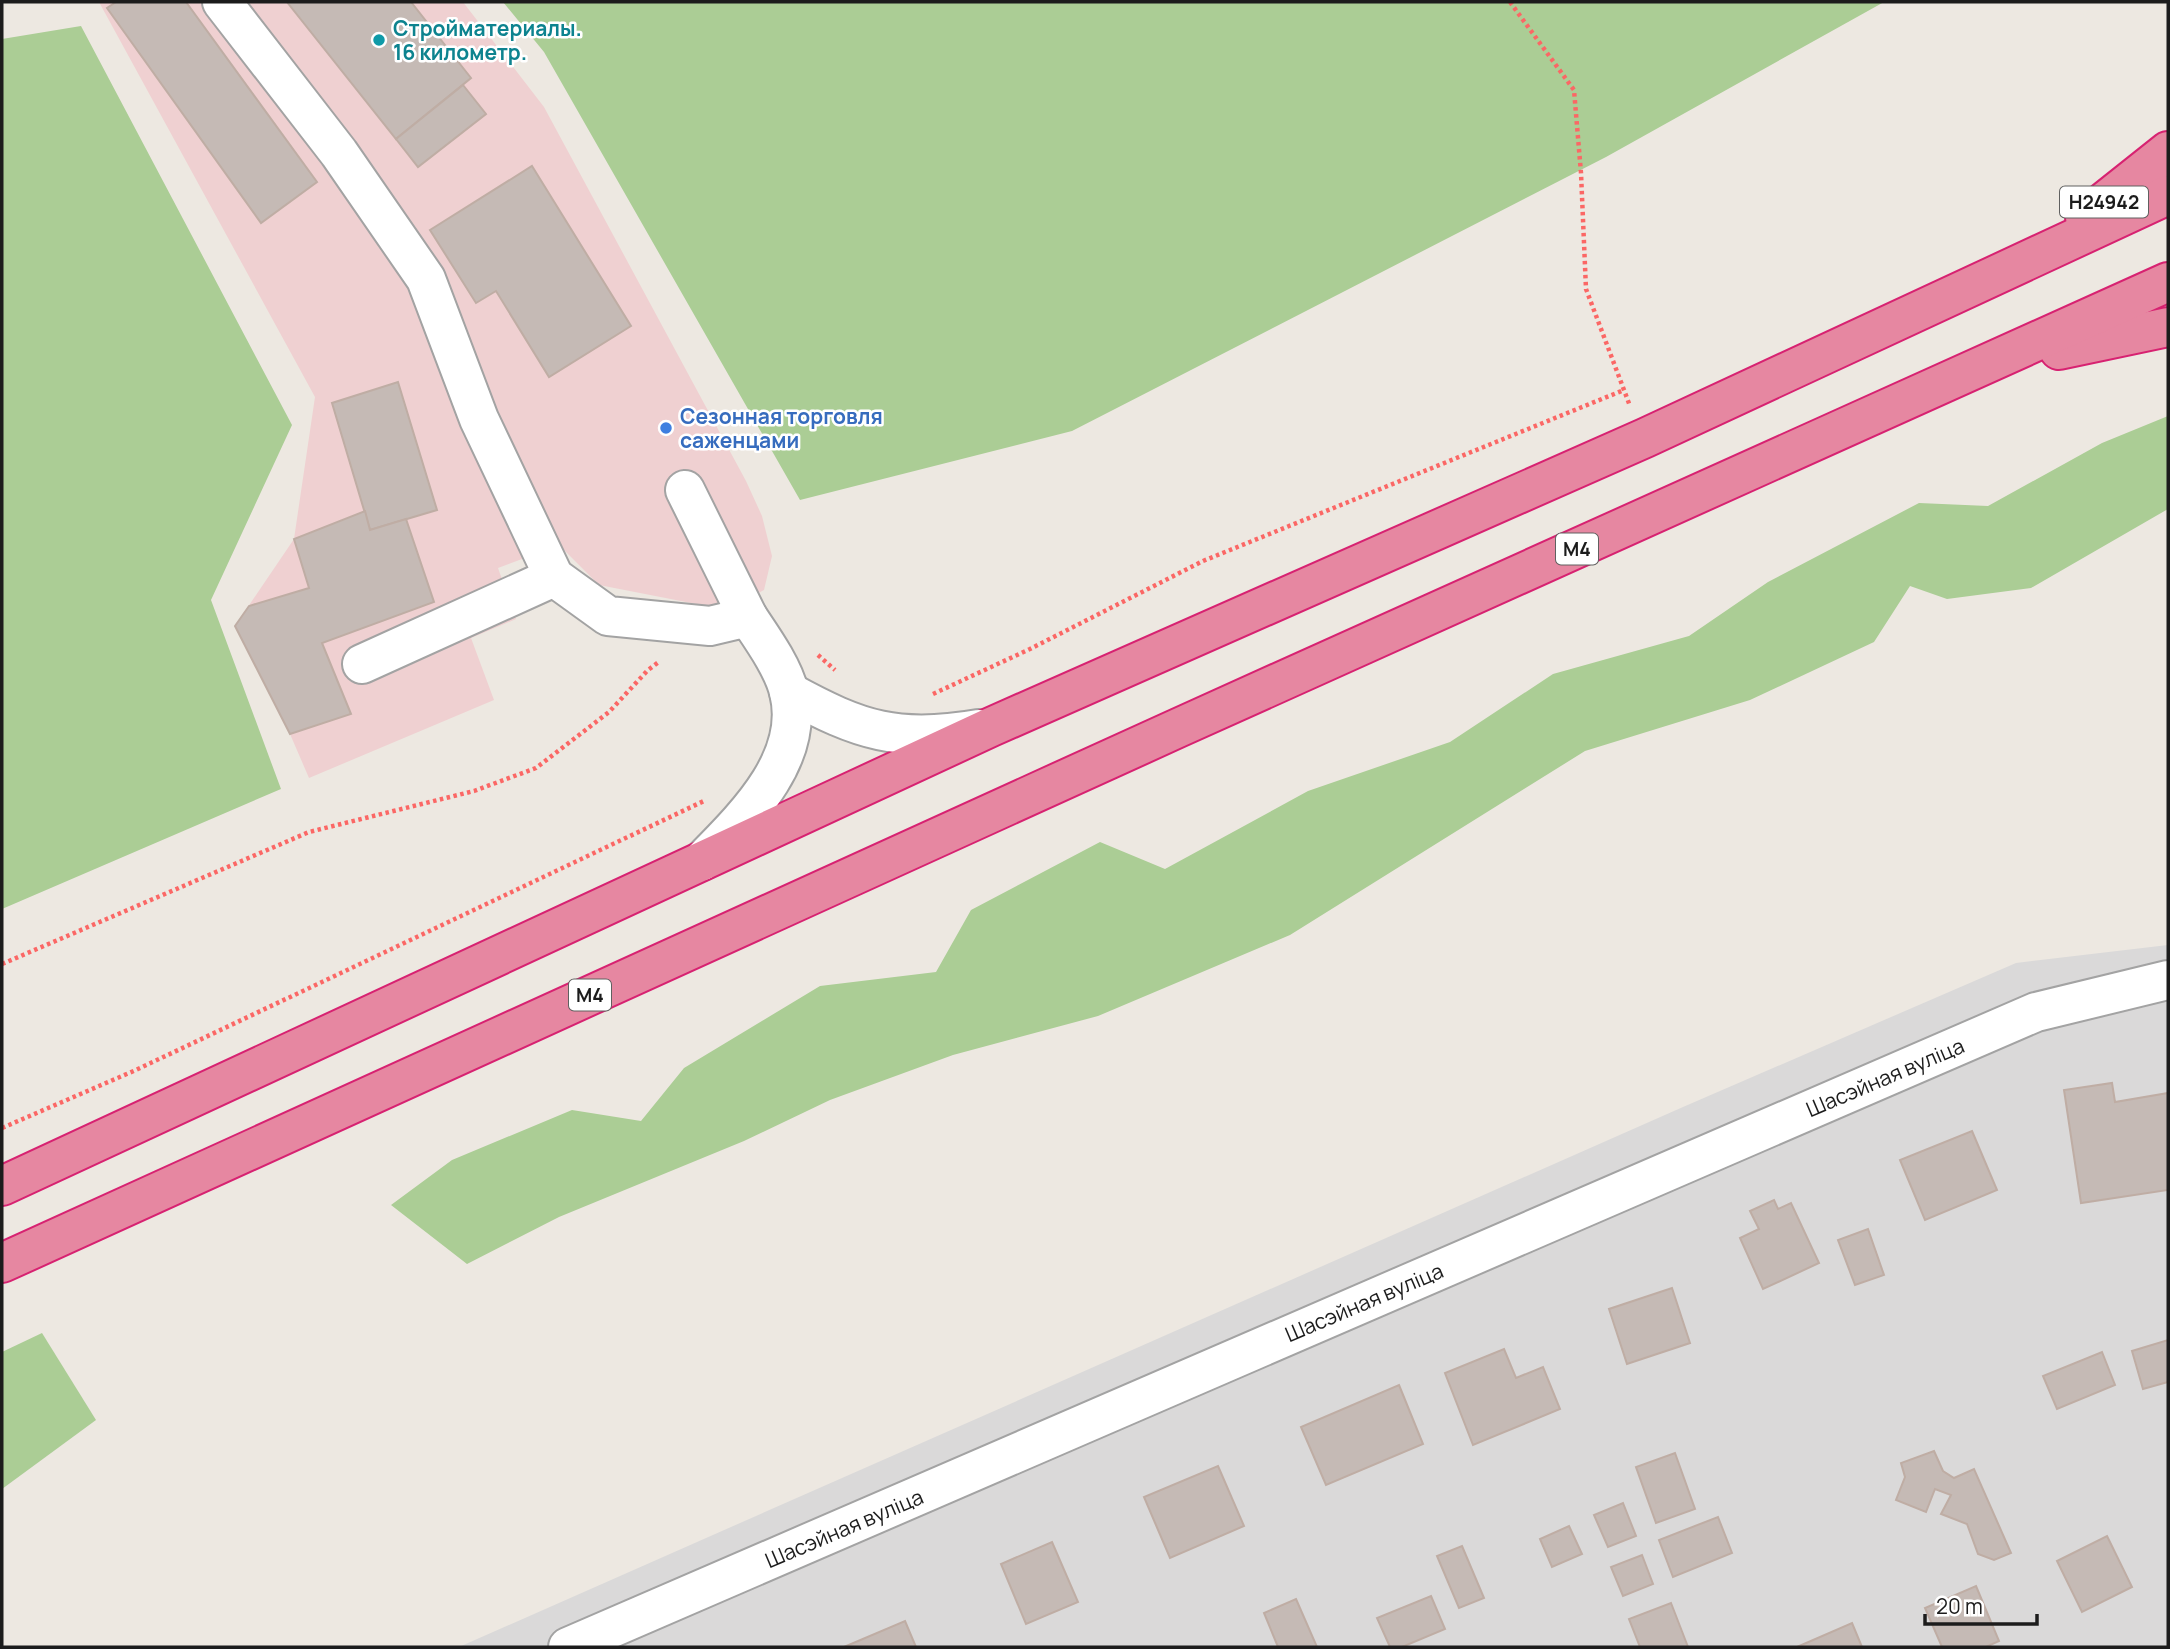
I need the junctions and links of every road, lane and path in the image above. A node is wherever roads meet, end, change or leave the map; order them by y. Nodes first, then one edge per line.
1 (222, 2) edge
2 (1510, 2) edge
3 (2168, 151) edge
4 (2168, 195) edge
5 (2039, 253) junction
6 (2168, 282) edge
7 (2168, 327) edge
8 (1976, 370) junction
9 (1624, 390) dead end
10 (685, 490) dead end
11 (554, 577) junction
12 (748, 617) junction
13 (710, 626) junction
14 (362, 664) dead end
15 (789, 692) junction
16 (991, 727) junction
17 (702, 861) junction
18 (2, 964) edge
19 (2168, 980) edge
20 (2, 1186) edge
21 (2, 1263) edge
22 (568, 1647) edge

1 - 11 street
2 - 9 path
3 - 5 highway, Н24942
4 - 5 highway
5 - 16 highway
6 - 8 highway, М4
7 - 8 highway
8 - 21 highway, М4
10 - 12 street
11 - 13 street
11 - 14 street
12 - 13 street
12 - 15 street
13 - 18 path
15 - 16 street
15 - 17 street
16 - 17 highway
17 - 20 highway
19 - 22 street, Шасэйная вуліца

